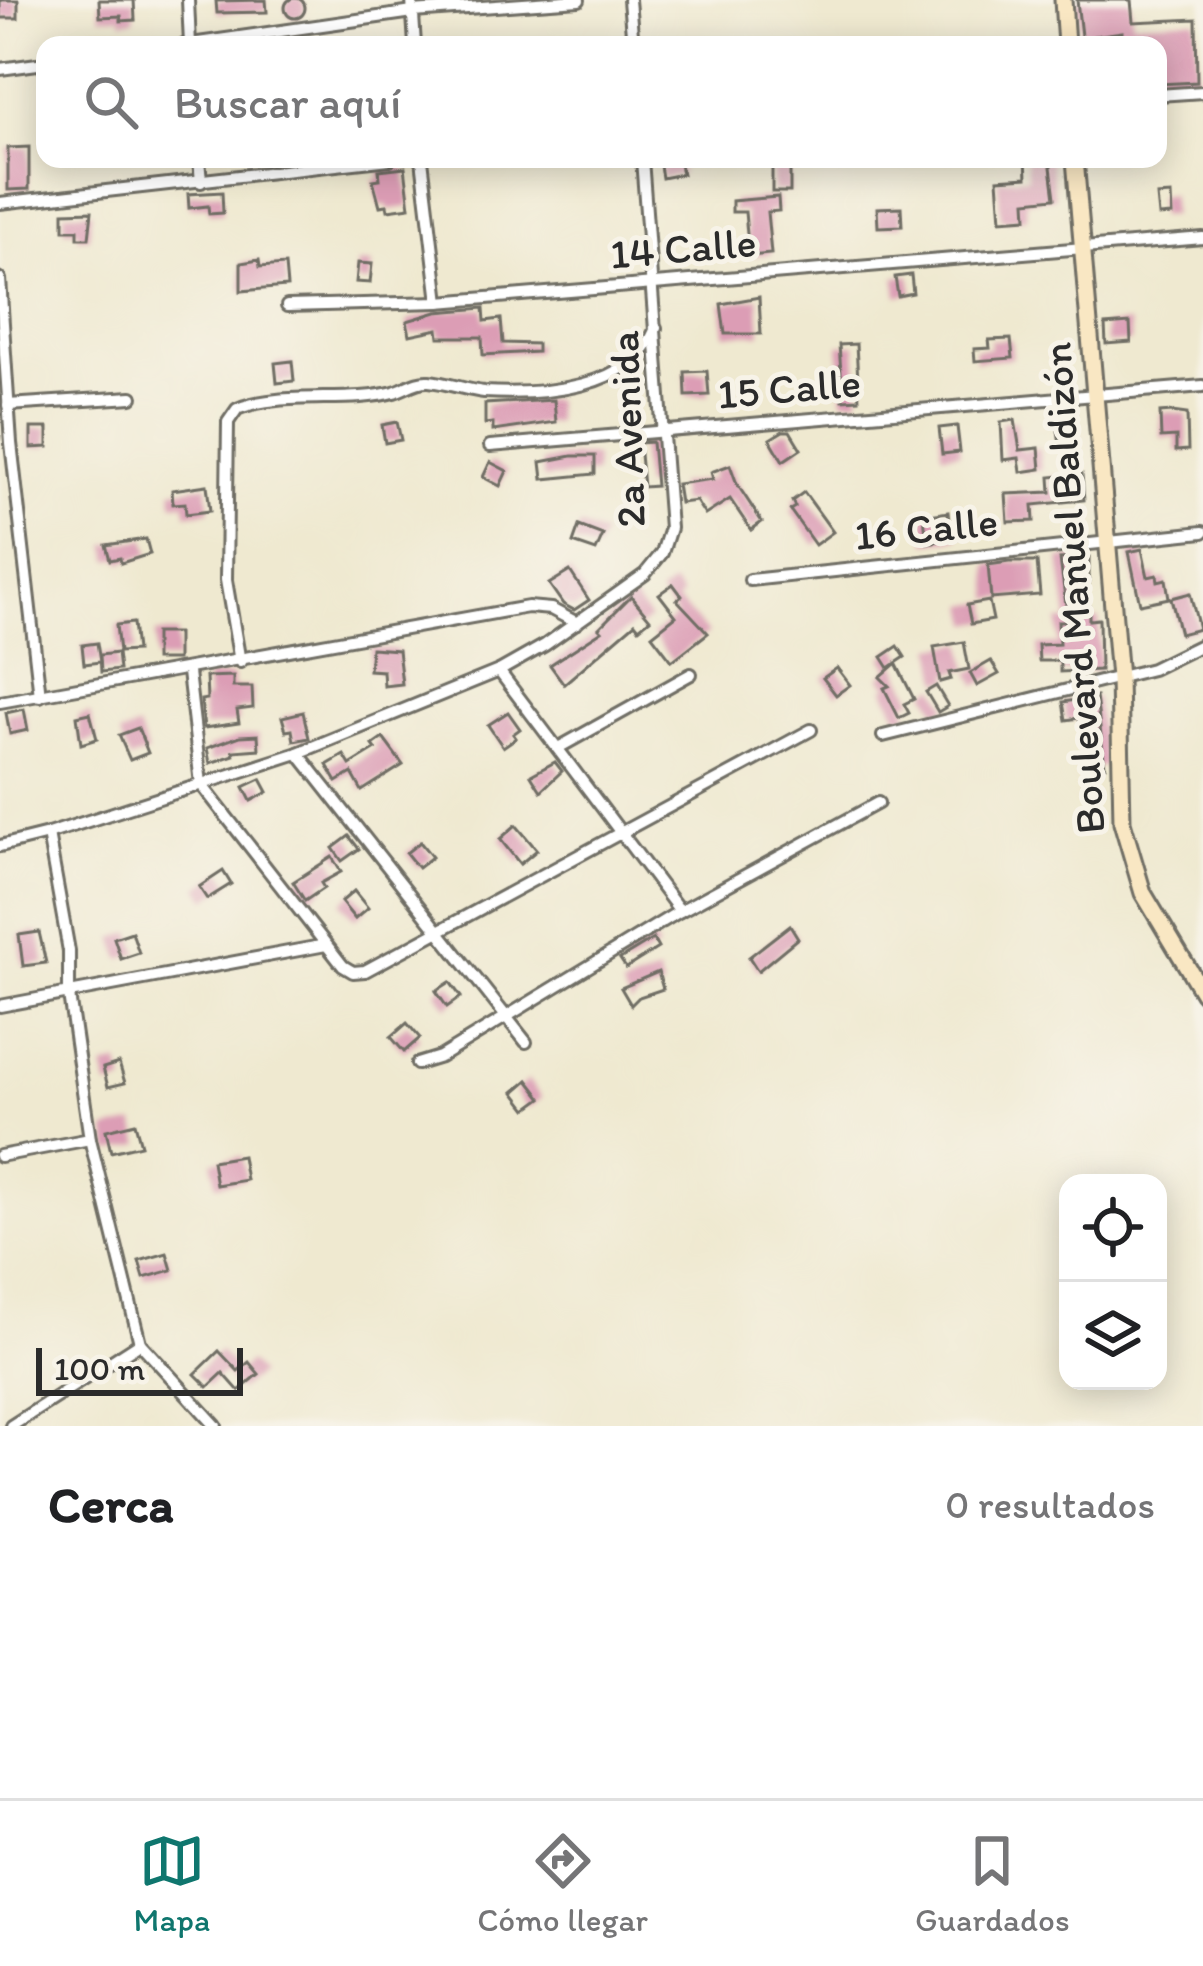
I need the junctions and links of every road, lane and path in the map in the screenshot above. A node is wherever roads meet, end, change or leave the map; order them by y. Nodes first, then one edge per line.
1 (188, 0) edge
2 (579, 0) edge
3 (629, 0) edge
4 (1063, 0) edge
5 (412, 6) edge
6 (188, 36) edge
7 (240, 36) edge
8 (414, 36) edge
9 (632, 36) edge
10 (1065, 36) edge
11 (36, 64) edge
12 (0, 69) edge
13 (1203, 92) edge
14 (1167, 94) edge
15 (200, 168) edge
16 (316, 168) edge
17 (423, 168) edge
18 (643, 168) edge
19 (1077, 168) edge
20 (201, 182) junction
21 (0, 203) edge
22 (1203, 238) edge
23 (1084, 250) junction
24 (0, 279) edge
25 (653, 284) junction
26 (439, 302) junction
27 (287, 306) dead end
28 (657, 325) junction
29 (3, 380) edge
30 (1203, 386) edge
31 (1094, 395) junction
32 (132, 397) dead end
33 (8, 405) junction
34 (665, 431) junction
35 (490, 446) dead end
36 (1203, 532) edge
37 (1108, 542) junction
38 (750, 580) dead end
39 (577, 623) junction
40 (1203, 644) edge
41 (240, 662) junction
42 (499, 671) junction
43 (188, 672) junction
44 (691, 674) dead end
45 (1119, 678) junction
46 (40, 696) junction
47 (0, 702) edge
48 (811, 730) dead end
49 (883, 736) dead end
50 (558, 748) junction
51 (298, 753) junction
52 (201, 784) junction
53 (878, 803) dead end
54 (622, 832) junction
55 (48, 834) junction
56 (0, 845) edge
57 (680, 911) junction
58 (439, 931) junction
59 (326, 945) junction
60 (1203, 993) edge
61 (69, 995) junction
62 (0, 1006) edge
63 (505, 1016) junction
64 (526, 1042) dead end
65 (417, 1064) dead end
66 (89, 1139) junction
67 (0, 1156) edge
68 (140, 1343) junction
69 (11, 1426) edge
70 (217, 1426) edge

1 - 6 street
2 - 5 street
3 - 9 street
4 - 10 main road
5 - 7 street
5 - 8 street
11 - 12 street
13 - 14 street
15 - 20 street
16 - 20 street
17 - 26 street
18 - 25 street, 2a Avenida
19 - 23 main road, Boulevard Manuel Baldizón
20 - 21 street
22 - 23 street
23 - 25 street, 14 Calle
23 - 31 main road, Boulevard Manuel Baldizón
24 - 29 street
25 - 26 street, 14 Calle
25 - 28 street, 2a Avenida
26 - 27 street, 14 Calle
28 - 34 street, 2a Avenida
28 - 41 street
29 - 33 street
30 - 31 street
31 - 34 street, 15 Calle
31 - 37 main road, Boulevard Manuel Baldizón
32 - 33 street
33 - 46 street
34 - 35 street, 15 Calle
34 - 39 street, 2a Avenida
36 - 37 street, 16 Calle
37 - 38 street, 16 Calle
37 - 45 main road, Boulevard Manuel Baldizón
39 - 41 street
39 - 42 street
40 - 45 street
41 - 43 street
42 - 50 street
42 - 51 street
43 - 46 street
43 - 52 street
44 - 50 street
45 - 49 street
45 - 60 main road, Boulevard Manuel Baldizón
46 - 47 street
48 - 54 street
50 - 54 street
51 - 52 street
51 - 58 street
52 - 55 street
52 - 59 street
53 - 57 street
54 - 57 street
54 - 58 street
55 - 56 street
55 - 61 street
57 - 63 street
58 - 59 street
58 - 63 street
59 - 61 street
61 - 62 street
61 - 66 street
63 - 64 street
63 - 65 street
66 - 67 street
66 - 68 street
68 - 69 street
68 - 70 street

